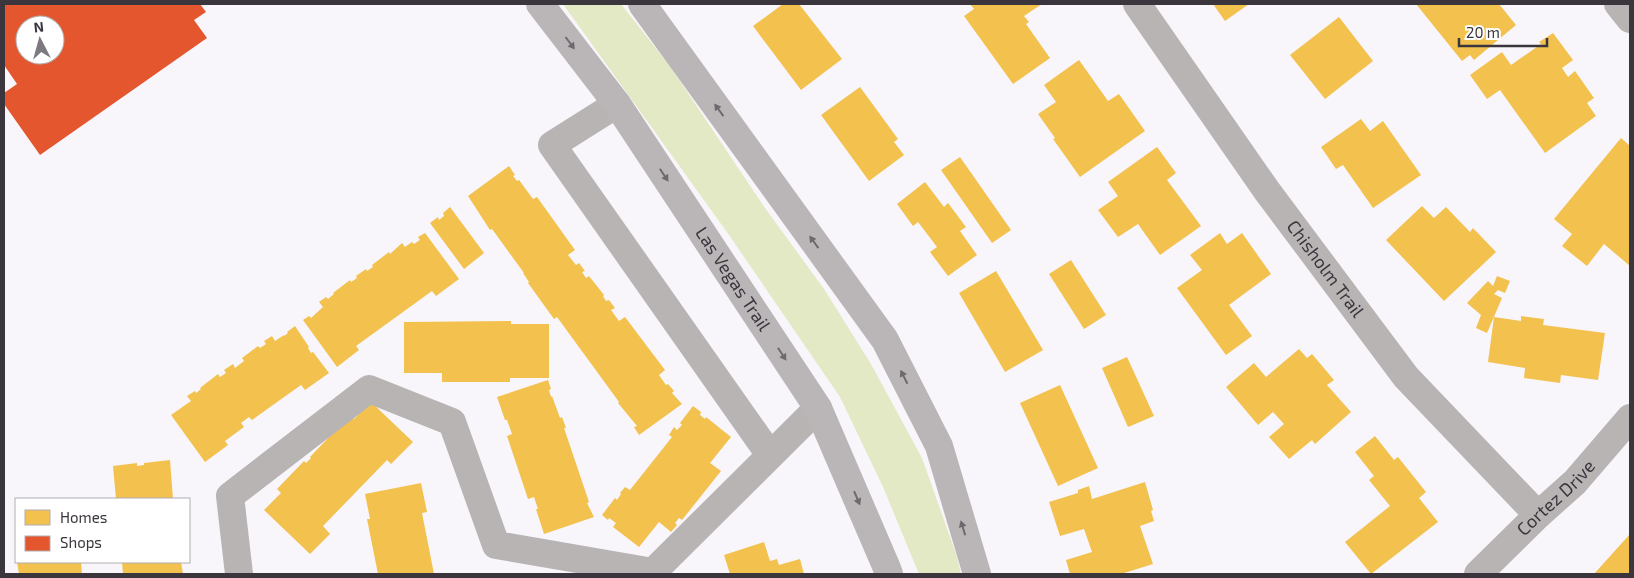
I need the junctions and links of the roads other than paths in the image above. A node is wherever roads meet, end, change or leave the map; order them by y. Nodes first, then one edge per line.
1 (540, 4) edge
2 (642, 4) edge
3 (1137, 4) edge
4 (1618, 4) edge
5 (1630, 19) edge
6 (617, 104) junction
7 (818, 408) junction
8 (1630, 418) edge
9 (770, 455) junction
10 (1538, 515) junction
11 (239, 574) edge
12 (889, 574) edge
13 (977, 574) edge
14 (1478, 574) edge

1 -> 6 main road, Las Vegas Trail
13 -> 2 main road
3 - 10 street, Chisholm Trail
4 - 5 street
6 -> 7 main road, Las Vegas Trail
6 - 9 street
7 - 9 street
7 -> 12 main road, Las Vegas Trail
8 - 10 street, Cortez Drive
9 - 11 street
10 - 14 street, Cortez Drive

